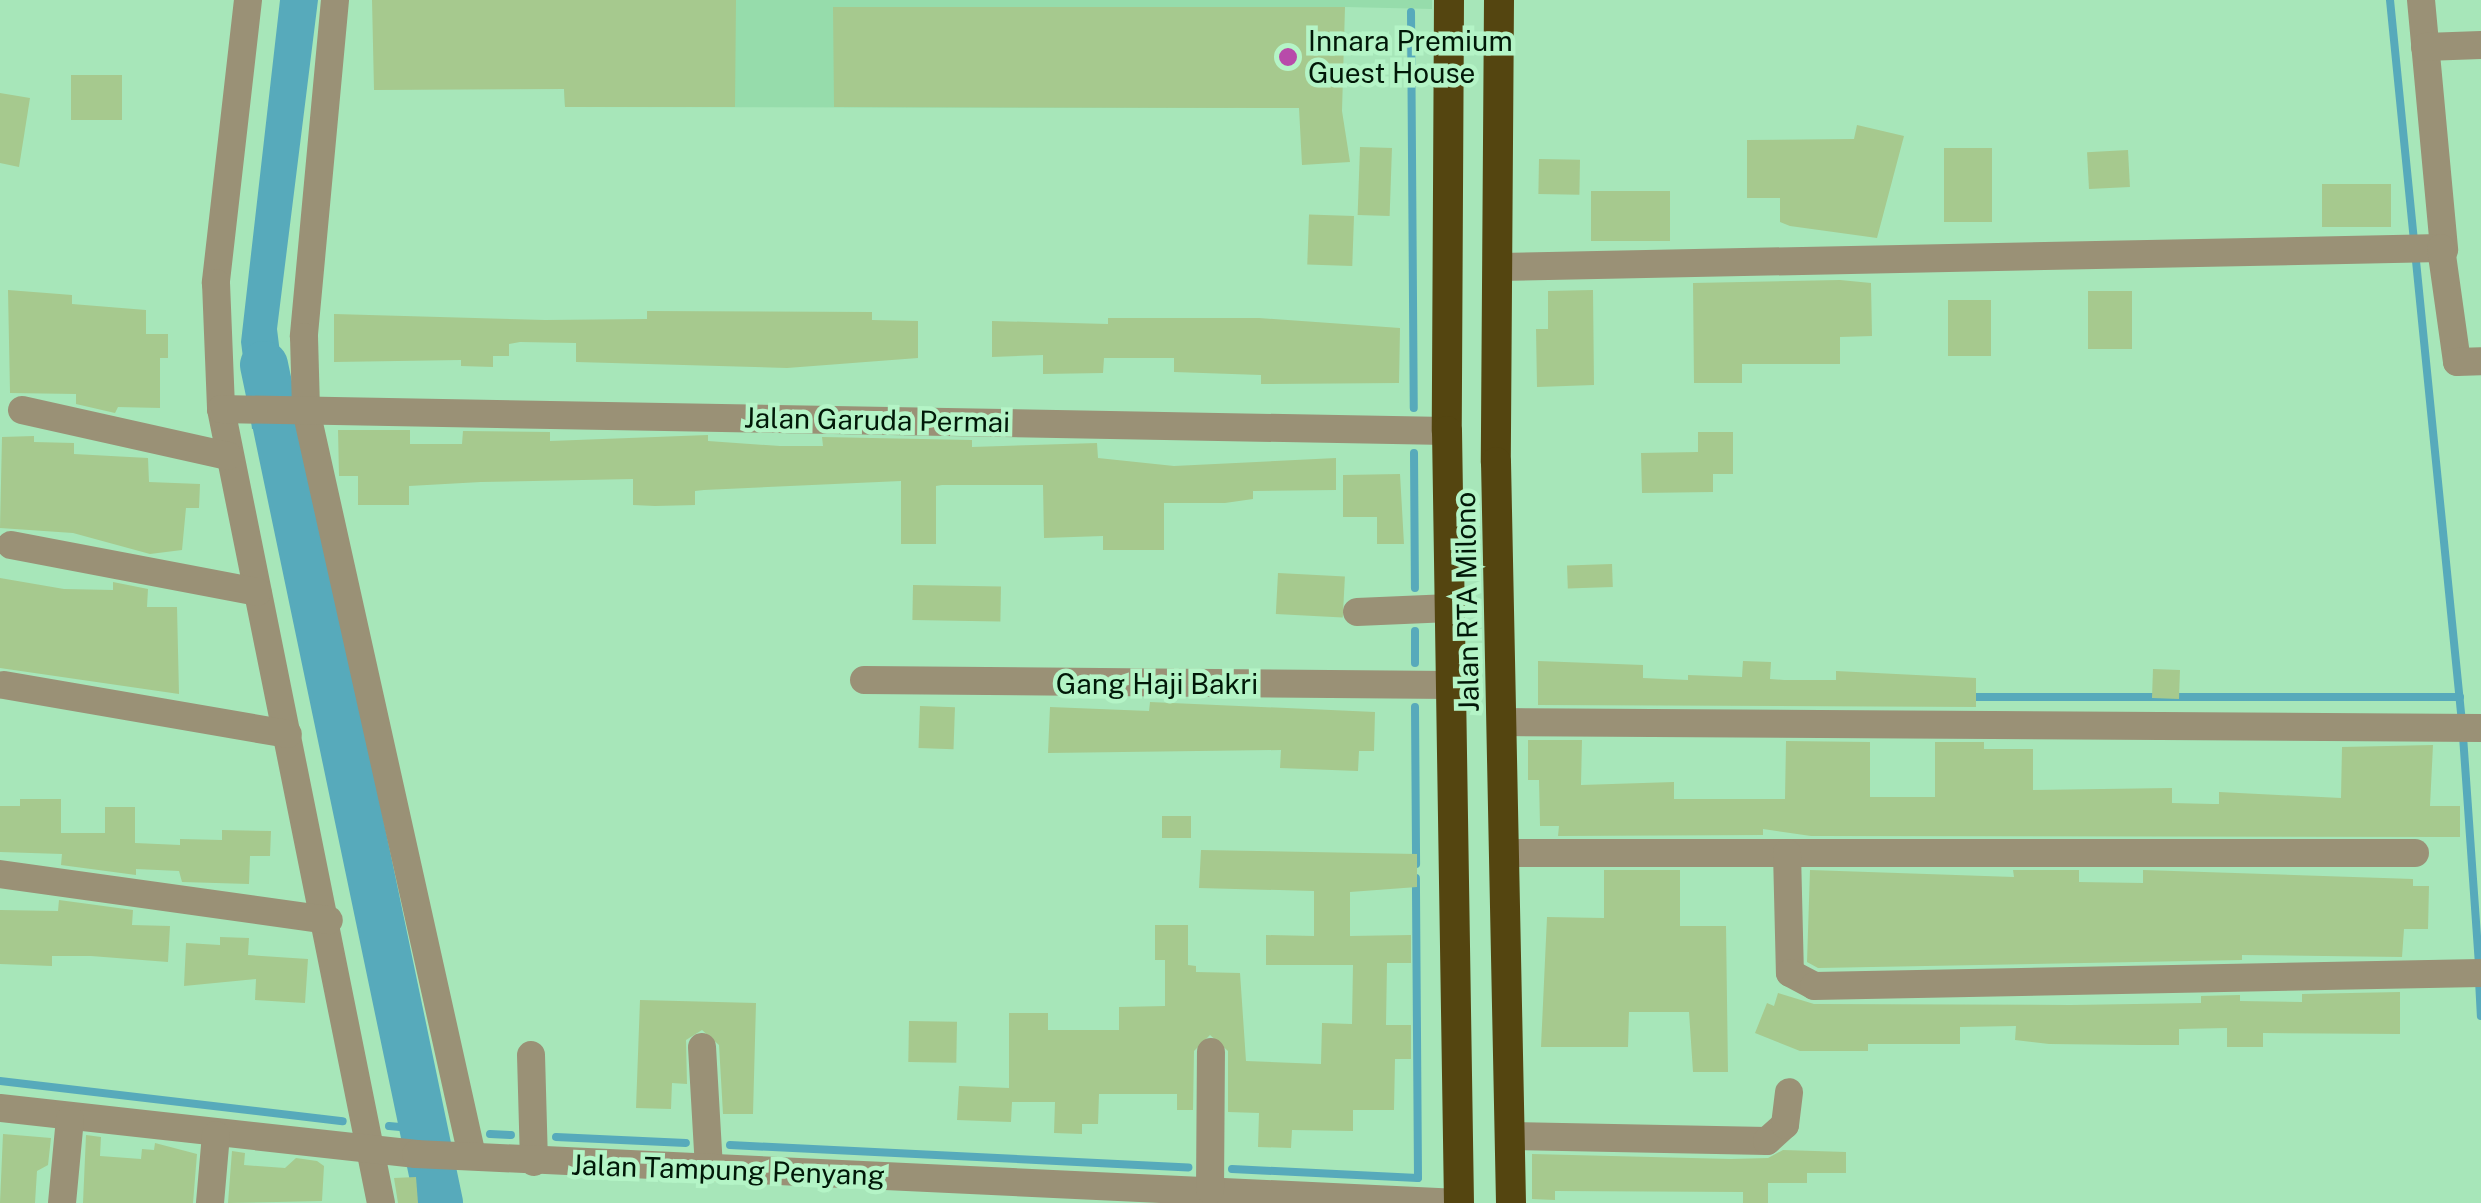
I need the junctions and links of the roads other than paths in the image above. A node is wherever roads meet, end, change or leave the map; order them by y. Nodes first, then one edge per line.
1 (248, 0) edge
2 (335, 0) edge
3 (1449, 0) edge
4 (1499, 0) edge
5 (2421, 0) edge
6 (2481, 45) edge
7 (2426, 47) junction
8 (2424, 250) junction
9 (1498, 267) junction
10 (2481, 361) edge
11 (235, 409) junction
12 (22, 410) dead end
13 (295, 410) junction
14 (1447, 431) junction
15 (228, 456) junction
16 (11, 545) dead end
17 (258, 592) junction
18 (1450, 608) junction
19 (1357, 612) dead end
20 (864, 680) dead end
21 (1452, 685) junction
22 (4, 686) dead end
23 (1502, 722) junction
24 (2469, 728) edge
25 (288, 734) junction
26 (1504, 853) junction
27 (1787, 853) junction
28 (2415, 853) dead end
29 (0, 874) edge
30 (329, 920) junction
31 (2478, 973) edge
32 (702, 1047) dead end
33 (1211, 1052) dead end
34 (531, 1055) dead end
35 (1789, 1092) dead end
36 (0, 1108) edge
37 (70, 1119) junction
38 (216, 1135) junction
39 (1510, 1136) junction
40 (370, 1150) junction
41 (460, 1156) junction
42 (534, 1162) junction
43 (709, 1169) junction
44 (1210, 1190) junction
45 (62, 1203) edge
46 (210, 1203) edge
47 (381, 1203) edge
48 (1459, 1203) edge
49 (1511, 1203) edge

1 - 11 street
2 - 13 street
3 - 14 highway, Jalan RTA Milono
4 - 9 highway, Jalan RTA Milono
5 - 7 street
6 - 7 street
7 - 8 street
8 - 9 street
8 - 10 street
9 - 23 highway, Jalan RTA Milono
11 - 13 street, Jalan Garuda Permai
11 - 15 street
12 - 15 street
13 - 14 street, Jalan Garuda Permai
13 - 41 street
14 - 18 highway, Jalan RTA Milono
15 - 17 street
16 - 17 street
17 - 25 street
18 - 19 street
18 - 21 highway, Jalan RTA Milono
20 - 21 street, Gang Haji Bakri
21 - 48 highway, Jalan RTA Milono
22 - 25 street
23 - 24 street
23 - 26 highway, Jalan RTA Milono
25 - 30 street
26 - 27 street
26 - 39 highway, Jalan RTA Milono
27 - 28 street
27 - 31 street
29 - 30 street
30 - 40 street
32 - 43 street
33 - 44 street
34 - 42 street
35 - 39 street
36 - 37 street, Jalan Tampung Penyang
37 - 38 street, Jalan Tampung Penyang
37 - 45 street
38 - 40 street, Jalan Tampung Penyang
38 - 46 street
39 - 49 highway, Jalan RTA Milono
40 - 41 street, Jalan Tampung Penyang
40 - 47 street
41 - 42 street, Jalan Tampung Penyang
42 - 43 street, Jalan Tampung Penyang
43 - 44 street, Jalan Tampung Penyang
44 - 48 street, Jalan Tampung Penyang

